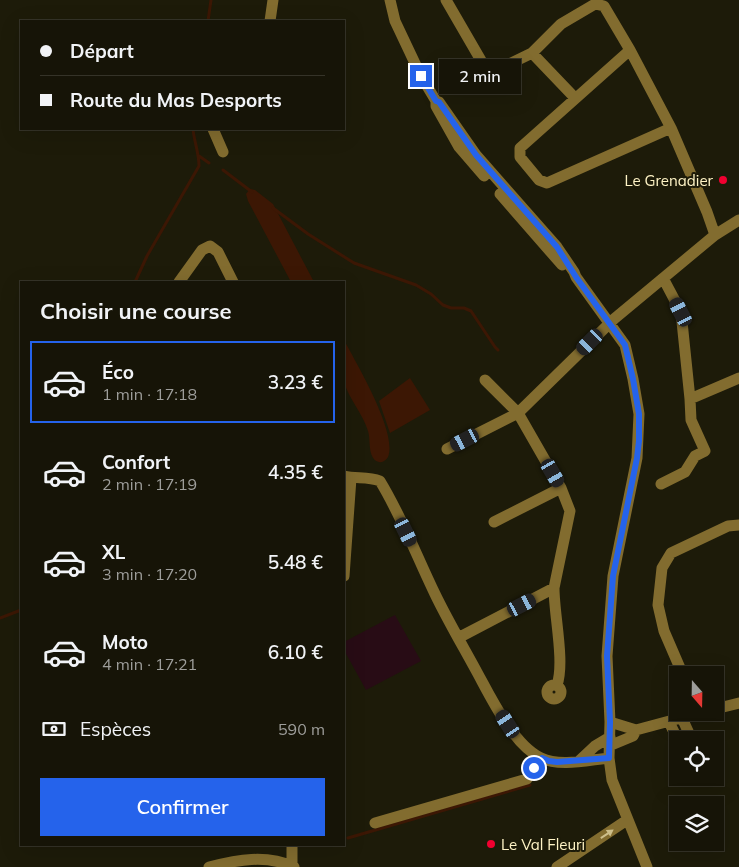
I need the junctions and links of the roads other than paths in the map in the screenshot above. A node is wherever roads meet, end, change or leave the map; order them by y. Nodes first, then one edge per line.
1 (274, 0) edge
2 (382, 0) edge
3 (390, 0) edge
4 (446, 0) edge
5 (270, 20) edge
6 (395, 21) junction
7 (630, 50) junction
8 (532, 53) junction
9 (575, 98) junction
10 (671, 128) junction
11 (214, 130) edge
12 (223, 152) dead end
13 (739, 220) edge
14 (715, 235) junction
15 (663, 278) junction
16 (180, 281) edge
17 (233, 281) edge
18 (609, 324) junction
19 (739, 378) edge
20 (485, 380) dead end
21 (690, 398) junction
22 (518, 413) junction
23 (447, 449) dead end
24 (348, 477) edge
25 (661, 484) dead end
26 (561, 488) junction
27 (494, 522) dead end
28 (739, 525) edge
29 (345, 557) edge
30 (554, 588) junction
31 (458, 638) junction
32 (679, 666) edge
33 (556, 685) dead end
34 (739, 703) edge
35 (724, 707) edge
36 (672, 721) edge
37 (610, 722) junction
38 (669, 722) junction
39 (636, 730) junction
40 (674, 731) edge
41 (609, 747) junction
42 (542, 758) junction
43 (579, 760) junction
44 (627, 820) junction
45 (375, 823) dead end
46 (292, 846) edge
47 (209, 867) edge
48 (293, 867) edge
49 (557, 867) edge
50 (647, 867) edge

1 - 5 street
2 - 6 street
3 - 6 street
4 - 8 street
6 - 18 street
7 - 8 street
7 - 9 street
7 - 10 street
8 - 9 street
9 - 10 street
10 - 14 street
11 - 12 street
13 - 14 street
14 - 15 street
15 - 18 street
15 - 21 street
16 - 17 street
18 - 22 street
18 - 37 street
19 - 21 street
20 - 22 street
21 - 25 street
22 - 23 street
22 - 26 street
24 - 29 street
24 - 31 street
26 - 27 street
26 - 30 street
28 - 32 street
30 - 31 street
30 - 33 street
31 - 42 street
34 - 35 street
36 - 38 street
37 - 39 street
37 - 41 street
38 - 39 street
38 - 40 street
39 - 41 street
41 - 43 street
41 - 43 street
41 - 44 street
42 - 43 street
42 - 45 street
49 -> 44 street
44 - 50 street
46 - 48 street
47 - 48 street

